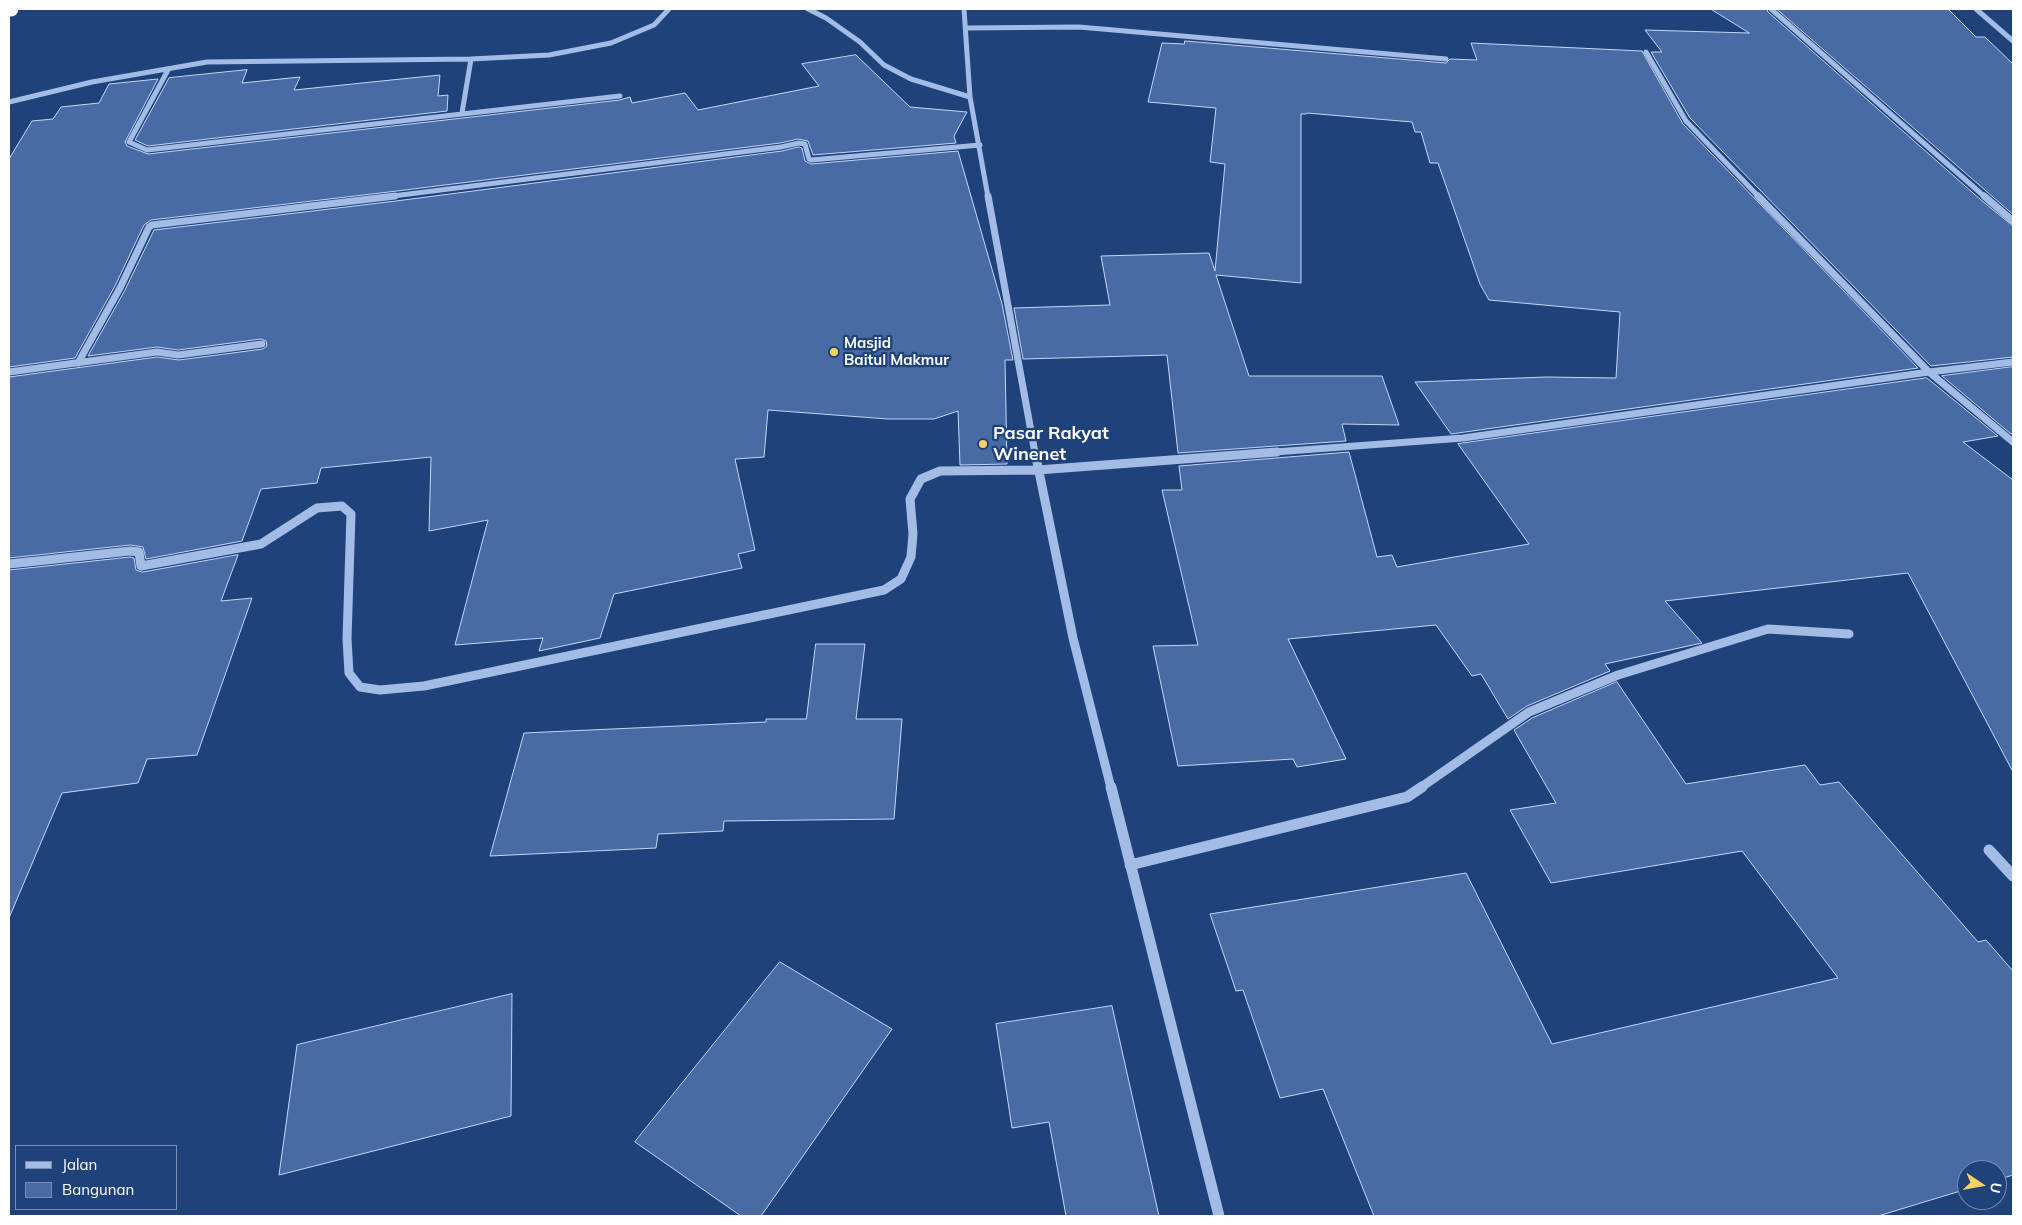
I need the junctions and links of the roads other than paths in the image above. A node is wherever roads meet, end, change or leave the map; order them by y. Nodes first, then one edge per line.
1 (669, 9) edge
2 (808, 9) edge
3 (964, 9) edge
4 (1771, 9) edge
5 (1976, 9) edge
6 (966, 28) junction
7 (2013, 41) edge
8 (1646, 52) dead end
9 (471, 59) junction
10 (1446, 59) dead end
11 (168, 70) junction
12 (620, 96) dead end
13 (970, 97) junction
14 (9, 102) edge
15 (462, 113) junction
16 (980, 145) junction
17 (2013, 221) edge
18 (262, 344) dead end
19 (2013, 362) edge
20 (78, 363) junction
21 (9, 372) edge
22 (1929, 372) junction
23 (2013, 442) edge
24 (1038, 470) junction
25 (9, 564) edge
26 (141, 566) joint
27 (1849, 634) dead end
28 (1989, 850) dead end
29 (1130, 865) junction
30 (2013, 876) edge
31 (1219, 1216) edge

1 - 9 street
2 - 13 street
3 - 6 street
4 - 17 street
5 - 7 street
6 - 10 street
6 - 13 street
8 - 22 street
9 - 11 street
9 - 15 street
11 - 14 street
11 - 15 street
12 - 15 street
13 - 16 street
16 - 20 street
16 - 24 street
18 - 20 street
19 - 22 street
20 - 21 street
22 - 23 street
22 - 24 street
24 - 26 street
24 - 29 street
25 - 26 street
27 - 29 street
28 - 30 street
29 - 31 street

